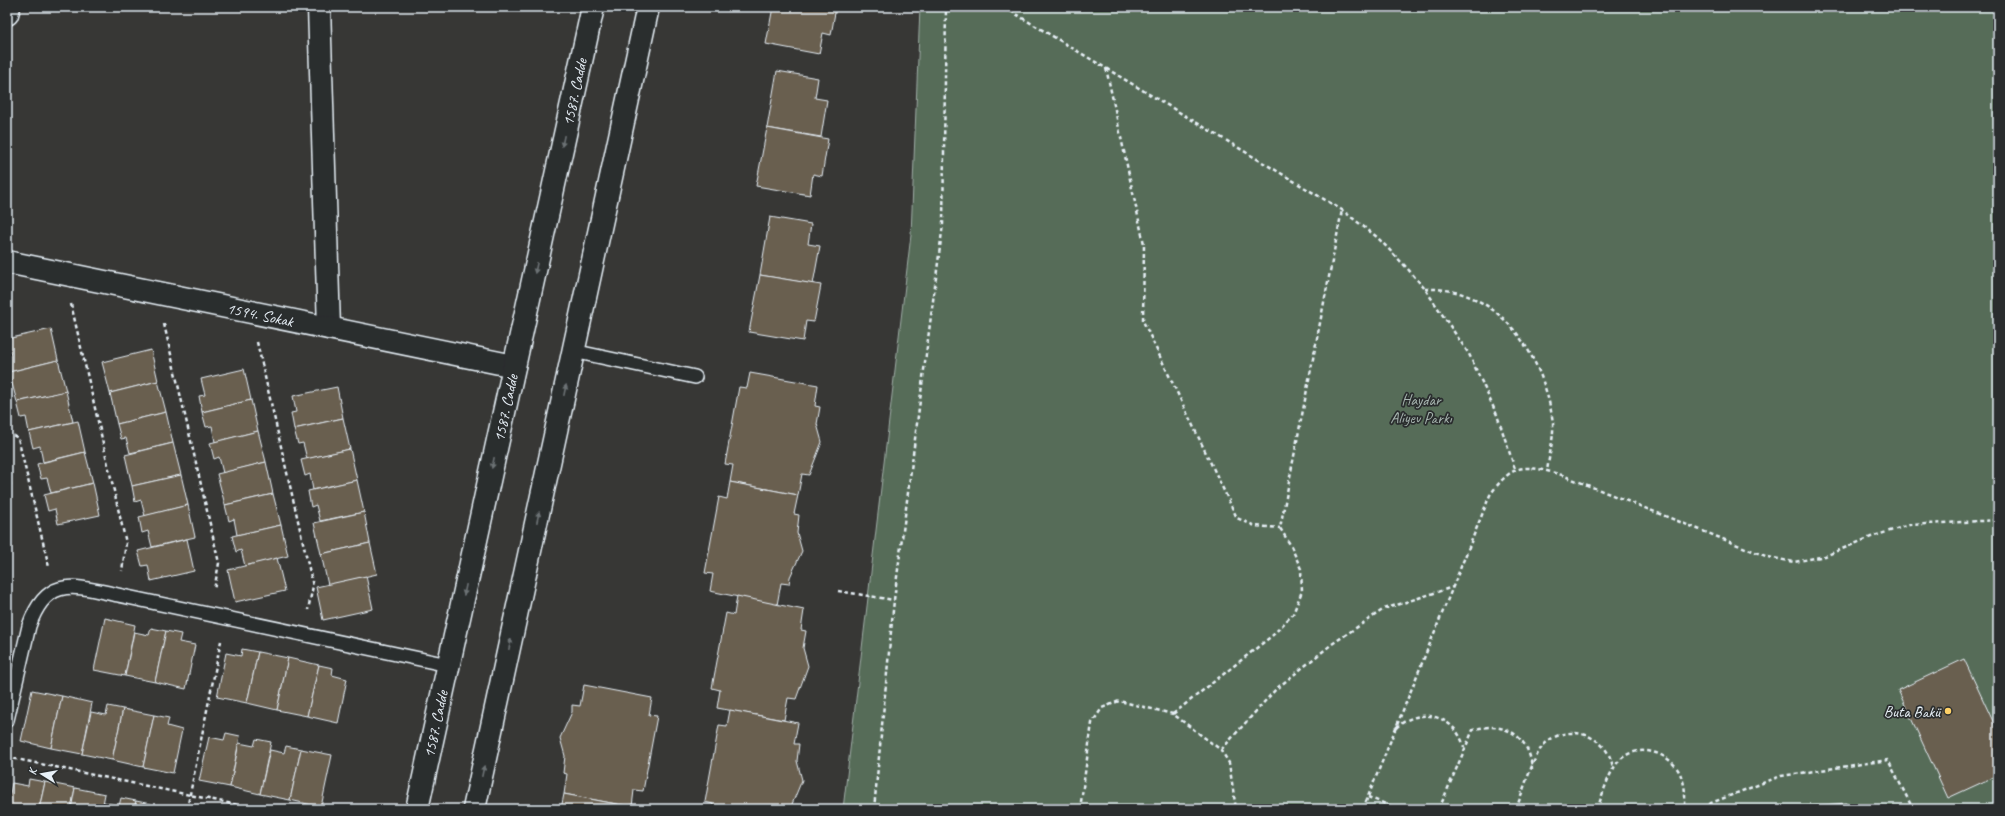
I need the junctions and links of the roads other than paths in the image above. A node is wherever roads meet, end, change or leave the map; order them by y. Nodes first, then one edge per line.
1 (9, 7) edge
2 (319, 7) edge
3 (593, 7) edge
4 (648, 7) edge
5 (7, 14) edge
6 (7, 262) edge
7 (329, 328) junction
8 (573, 351) junction
9 (514, 366) junction
10 (695, 377) dead end
11 (448, 665) junction
12 (7, 720) edge
13 (417, 809) edge
14 (474, 809) edge

1 - 5 main road
2 - 7 main road
3 -> 9 main road, 1587. Cadde
4 - 8 main road
6 - 7 main road, 1594. Sokak
7 - 9 main road, 1594. Sokak
8 - 10 lane
14 -> 8 main road
9 -> 11 main road, 1587. Cadde
11 - 12 lane
11 - 13 main road, 1587. Cadde

